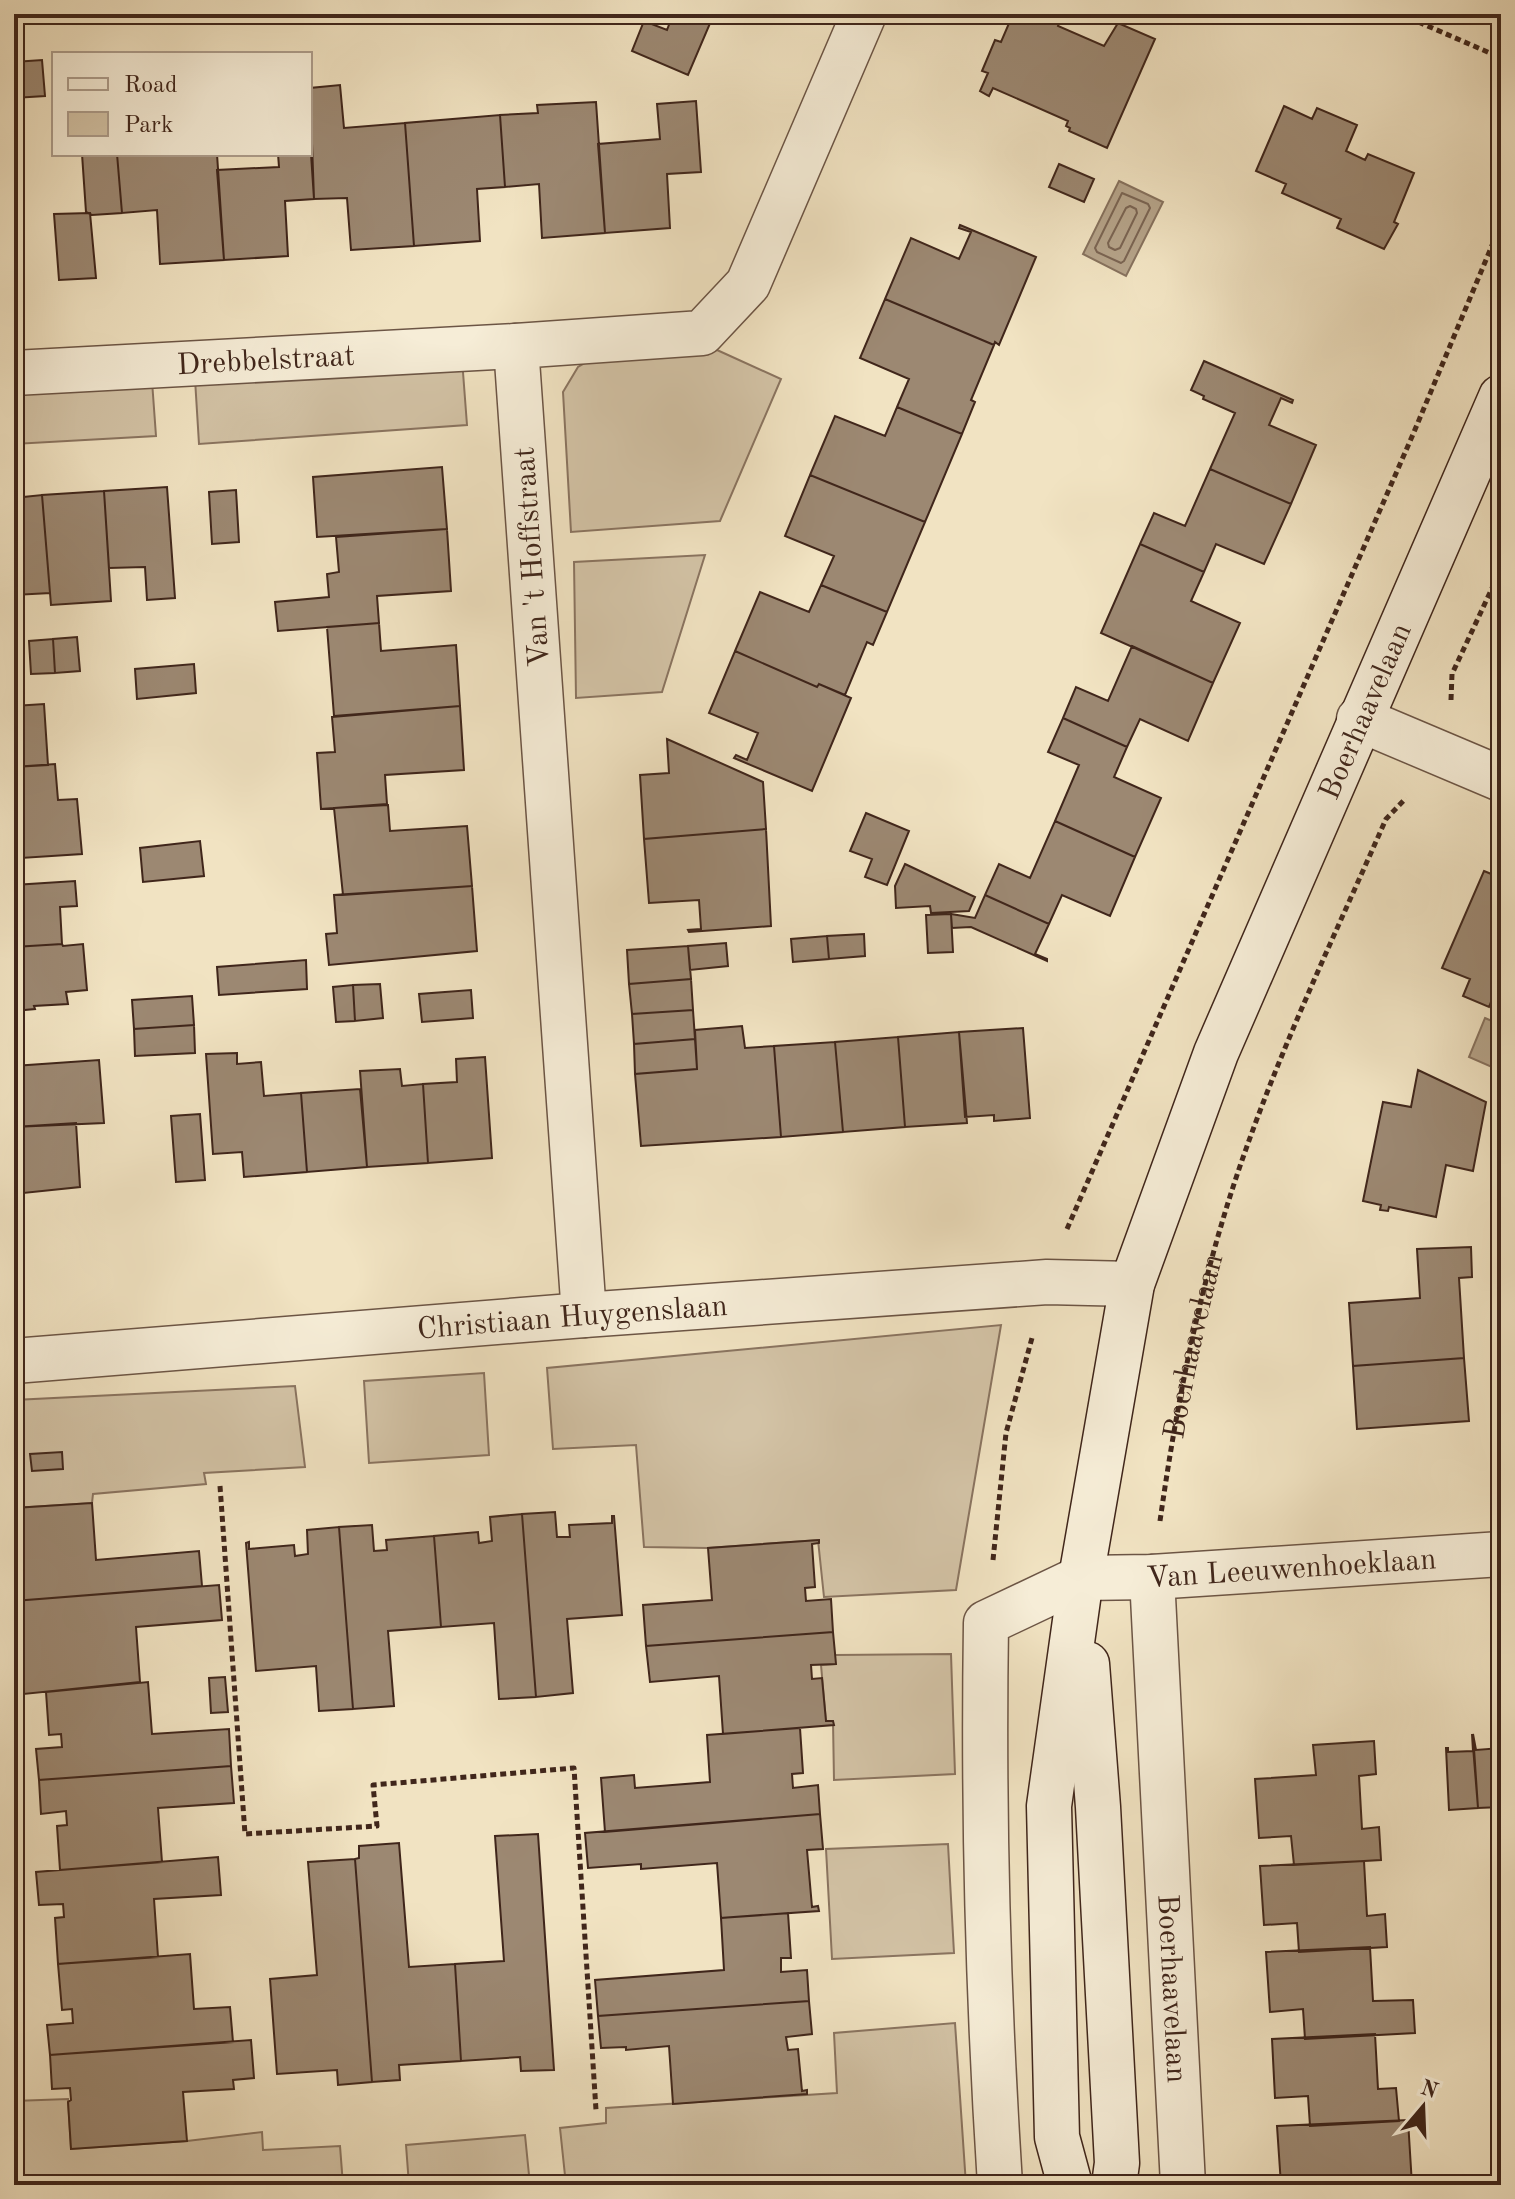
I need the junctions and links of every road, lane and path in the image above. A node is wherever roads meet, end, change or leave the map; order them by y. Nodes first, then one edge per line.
1 (864, 14) edge
2 (1400, 14) edge
3 (1501, 60) edge
4 (516, 346) junction
5 (14, 373) edge
6 (1501, 397) edge
7 (1501, 569) edge
8 (1359, 719) junction
9 (1436, 751) junction
10 (1501, 779) edge
11 (1132, 1284) junction
12 (584, 1315) junction
13 (14, 1361) edge
14 (220, 1486) dead end
15 (1501, 1554) edge
16 (1152, 1577) junction
17 (1081, 1578) junction
18 (596, 2110) dead end
19 (1000, 2185) edge
20 (1070, 2185) edge
21 (1114, 2185) edge
22 (1183, 2185) edge

1 - 4 street
2 - 3 path
4 - 5 street, Drebbelstraat
4 - 12 street, Van 't Hoffstraat
6 - 8 street, Boerhaavelaan
7 - 9 path, Boerhaavelaan
8 - 9 street
8 - 11 street, Boerhaavelaan
9 - 10 street
9 - 16 path, Boerhaavelaan
11 - 12 street, Christiaan Huygenslaan
11 - 17 street, Boerhaavelaan
12 - 13 street, Christiaan Huygenslaan
14 - 18 path
15 - 16 street, Van Leeuwenhoeklaan
16 - 17 street, Van Leeuwenhoeklaan
16 - 22 street, Boerhaavelaan
17 - 19 street
17 - 20 street, Boerhaavelaan
17 - 21 street, Boerhaavelaan

